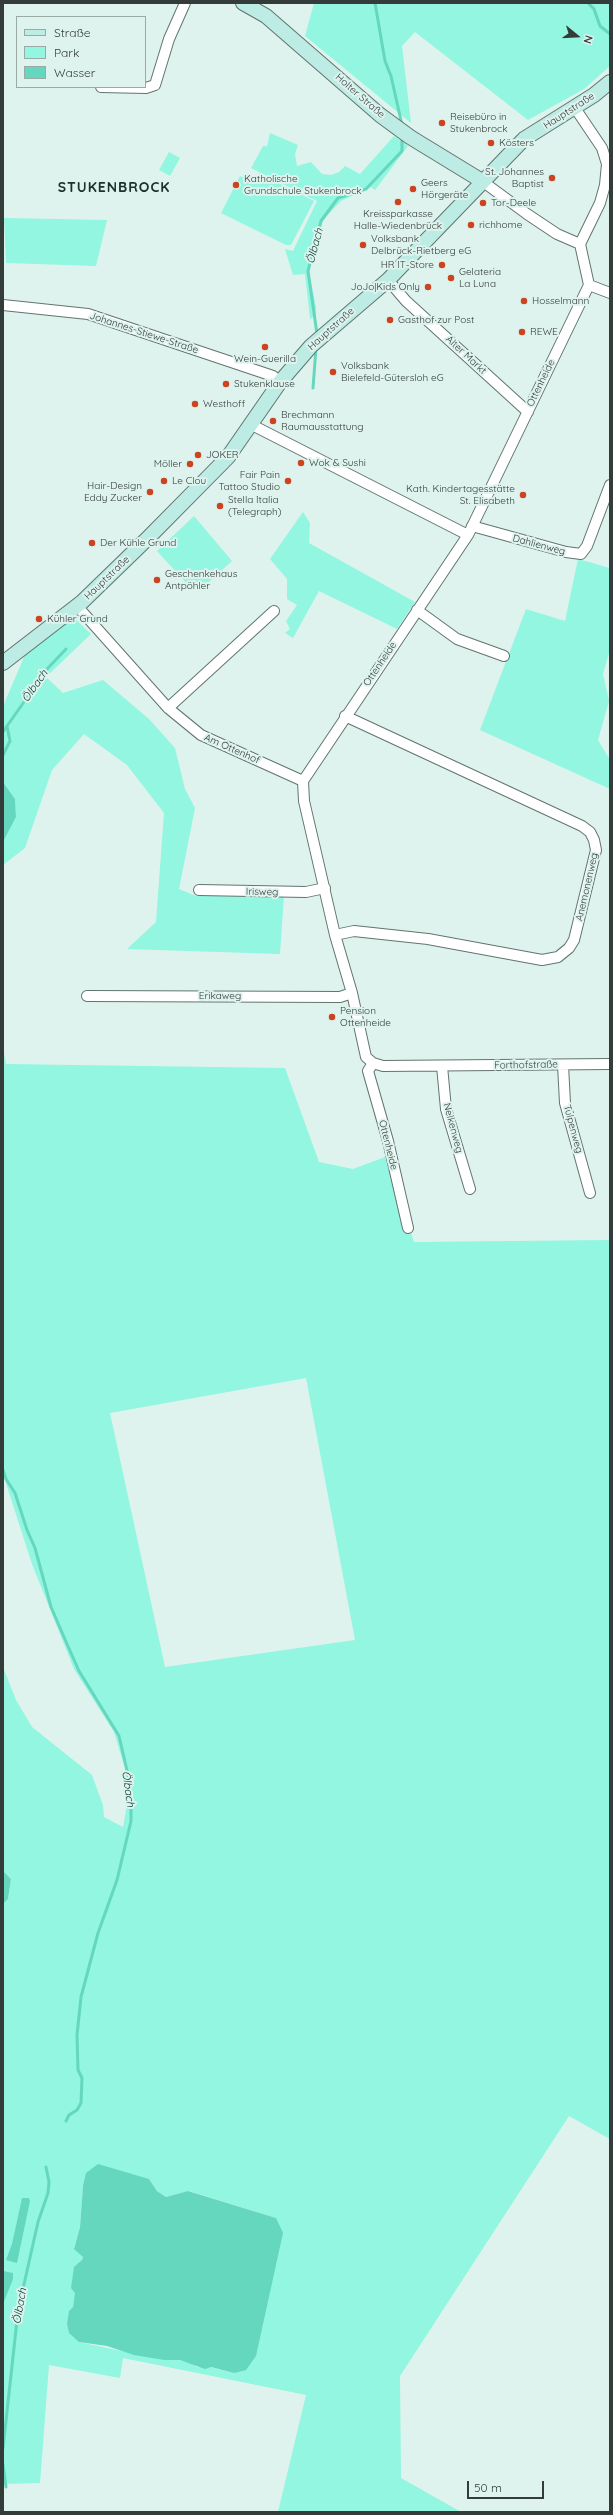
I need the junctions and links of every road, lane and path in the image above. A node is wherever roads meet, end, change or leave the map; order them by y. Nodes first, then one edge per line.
1 (185, 3) edge
2 (243, 3) edge
3 (610, 82) edge
4 (146, 88) edge
5 (575, 108) junction
6 (482, 182) junction
7 (580, 244) junction
8 (388, 280) junction
9 (589, 285) junction
10 (610, 293) edge
11 (3, 305) edge
12 (280, 382) junction
13 (528, 412) junction
14 (252, 425) junction
15 (610, 485) edge
16 (470, 530) junction
17 (77, 606) junction
18 (417, 610) junction
19 (274, 611) dead end
20 (504, 656) dead end
21 (3, 663) edge
22 (168, 708) junction
23 (345, 716) junction
24 (303, 781) junction
25 (325, 888) junction
26 (199, 890) dead end
27 (335, 935) junction
28 (352, 993) junction
29 (87, 996) dead end
30 (373, 1063) junction
31 (610, 1064) edge
32 (563, 1065) junction
33 (442, 1066) junction
34 (470, 1189) dead end
35 (590, 1193) dead end
36 (408, 1228) dead end

1 - 4 street
2 - 6 main road, Holter Straße
3 - 5 main road, Hauptstraße
5 - 6 main road, Hauptstraße
5 - 7 street
6 - 7 street
6 - 8 main road, Hauptstraße
7 - 9 street
8 - 12 main road, Hauptstraße
8 - 13 street, Alter Markt
9 - 10 street
9 - 13 street, Ottenheide
11 - 12 street, Johannes-Stiewe-Straße
12 - 14 main road, Hauptstraße
13 - 16 street, Ottenheide
14 - 16 street
14 - 17 main road, Hauptstraße
15 - 16 street, Dahlienweg
16 - 18 street, Ottenheide
17 - 21 main road, Hauptstraße
17 - 22 street, Am Ottenhof
18 - 20 street
18 - 23 street, Ottenheide
19 - 22 street
22 - 24 street, Am Ottenhof
23 - 24 street, Ottenheide
23 - 27 street, Anemonenweg
24 - 25 street
25 - 26 street, Irisweg
25 - 27 street
27 - 28 street
28 - 29 street, Erikaweg
28 - 30 street
30 - 33 street
30 - 36 street, Ottenheide
31 - 32 street, Forthofstraße
32 - 33 street, Forthofstraße
32 - 35 street, Tulpenweg
33 - 34 street, Nelkenweg

